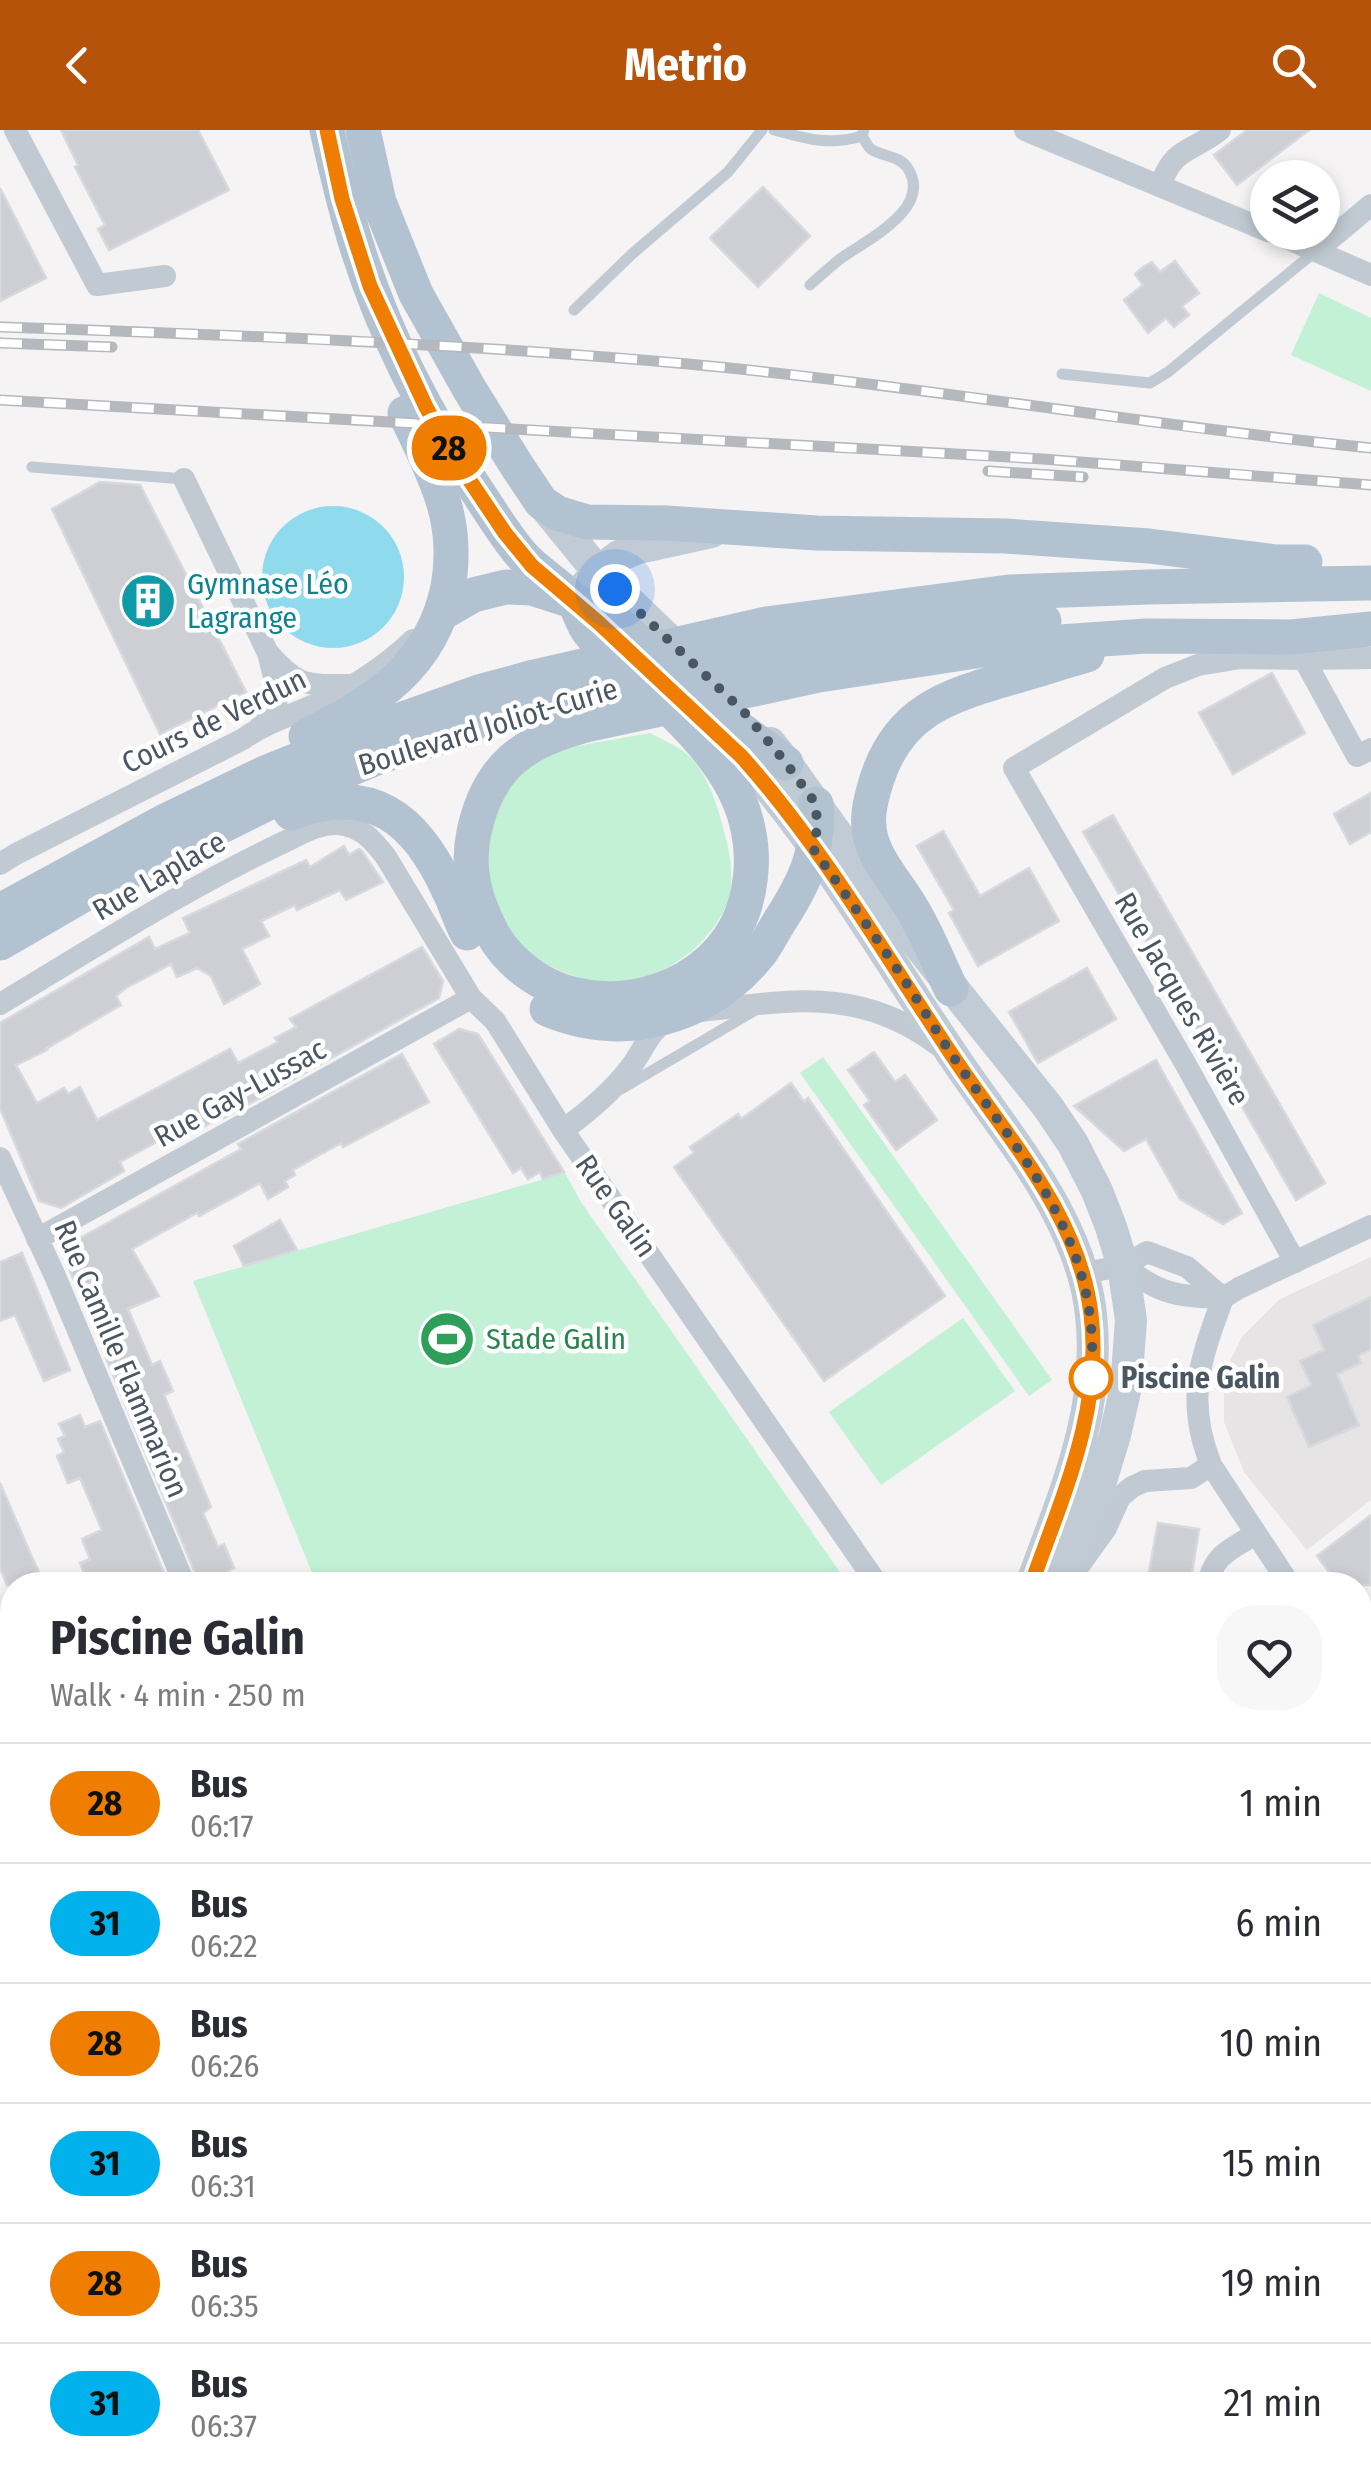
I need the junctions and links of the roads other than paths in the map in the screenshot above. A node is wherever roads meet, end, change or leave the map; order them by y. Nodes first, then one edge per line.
1 (15, 130) edge
2 (363, 130) edge
3 (374, 130) edge
4 (762, 130) edge
5 (774, 130) edge
6 (1220, 130) edge
7 (1035, 132) edge
8 (863, 133) edge
9 (329, 139) edge
10 (371, 171) junction
11 (1160, 186) junction
12 (1371, 205) edge
13 (1250, 224) edge
14 (1316, 251) junction
15 (1371, 275) edge
16 (165, 276) dead end
17 (810, 285) dead end
18 (574, 310) dead end
19 (1062, 374) dead end
20 (32, 467) dead end
21 (184, 479) joint
22 (540, 502) junction
23 (740, 527) junction
24 (1371, 562) edge
25 (598, 572) junction
26 (1371, 583) edge
27 (572, 600) junction
28 (442, 613) junction
29 (1371, 620) edge
30 (1371, 629) edge
31 (778, 636) junction
32 (1146, 636) junction
33 (268, 653) junction
34 (1304, 658) junction
35 (1371, 658) edge
36 (352, 686) junction
37 (546, 689) junction
38 (258, 728) junction
39 (1371, 748) edge
40 (786, 763) junction
41 (816, 804) junction
42 (356, 827) joint
43 (814, 850) junction
44 (0, 864) edge
45 (0, 896) edge
46 (81, 896) junction
47 (0, 911) edge
48 (0, 943) edge
49 (951, 989) junction
50 (470, 998) junction
51 (767, 1003) junction
52 (0, 1004) edge
53 (670, 1018) junction
54 (953, 1056) junction
55 (600, 1101) junction
56 (563, 1130) junction
57 (0, 1158) edge
58 (1371, 1226) edge
59 (37, 1239) junction
60 (1295, 1262) junction
61 (1123, 1266) junction
62 (1082, 1273) junction
63 (1223, 1298) junction
64 (1212, 1465) junction
65 (1255, 1534) junction
66 (179, 1572) edge
67 (869, 1572) edge
68 (1036, 1572) edge
69 (1069, 1572) edge
70 (1074, 1572) edge
71 (1210, 1572) edge
72 (1281, 1572) edge

1 - 16 street
2 - 10 main road
3 - 10 street
4 - 18 lane
5 - 8 lane
6 - 11 street
7 - 11 street
8 - 17 lane
9 - 27 main road
9 - 28 main road
10 - 22 main road
11 - 13 street
12 - 14 street
14 - 15 street
14 - 19 lane
20 - 21 lane
21 - 33 street
22 - 23 main road
22 - 25 main road
23 - 24 main road
23 - 25 main road
25 - 27 main road
25 - 40 main road
26 - 31 main road, Boulevard Joliot-Curie
27 - 28 main road
27 - 32 main road
27 - 40 main road
27 - 43 main road
28 - 36 street, Cours de Verdun
28 - 45 main road
29 - 31 main road, Boulevard Joliot-Curie
30 - 32 main road
31 - 37 main road, Boulevard Joliot-Curie
32 - 49 main road
33 - 36 street
33 - 38 street
34 - 35 street
34 - 39 street
34 - 60 street, Rue Jacques Rivière
36 - 38 street, Cours de Verdun
37 - 46 main road, Boulevard Joliot-Curie
37 - 47 main road, Boulevard Joliot-Curie
38 - 44 street, Cours de Verdun
40 - 41 main road
41 - 43 main road
41 - 49 main road
42 - 50 street, Rue Galin
42 - 52 street, Rue Laplace
43 - 53 main road
43 - 54 main road
46 - 48 main road, Boulevard Joliot-Curie
46 - 53 main road
49 - 61 main road
50 - 56 street, Rue Galin
50 - 59 street, Rue Gay-Lussac
51 - 53 street
51 - 54 street
51 - 55 lane
53 - 55 street
54 - 62 main road
55 - 56 street
56 - 67 street, Rue Galin
57 - 59 street, Rue Camille Flammarion
58 - 60 street
59 - 66 street, Rue Camille Flammarion
60 - 63 street
61 - 62 street
61 - 63 street
61 - 69 main road
62 - 68 main road
63 - 64 street
64 - 65 street
64 - 70 street
65 - 71 street
65 - 72 street

